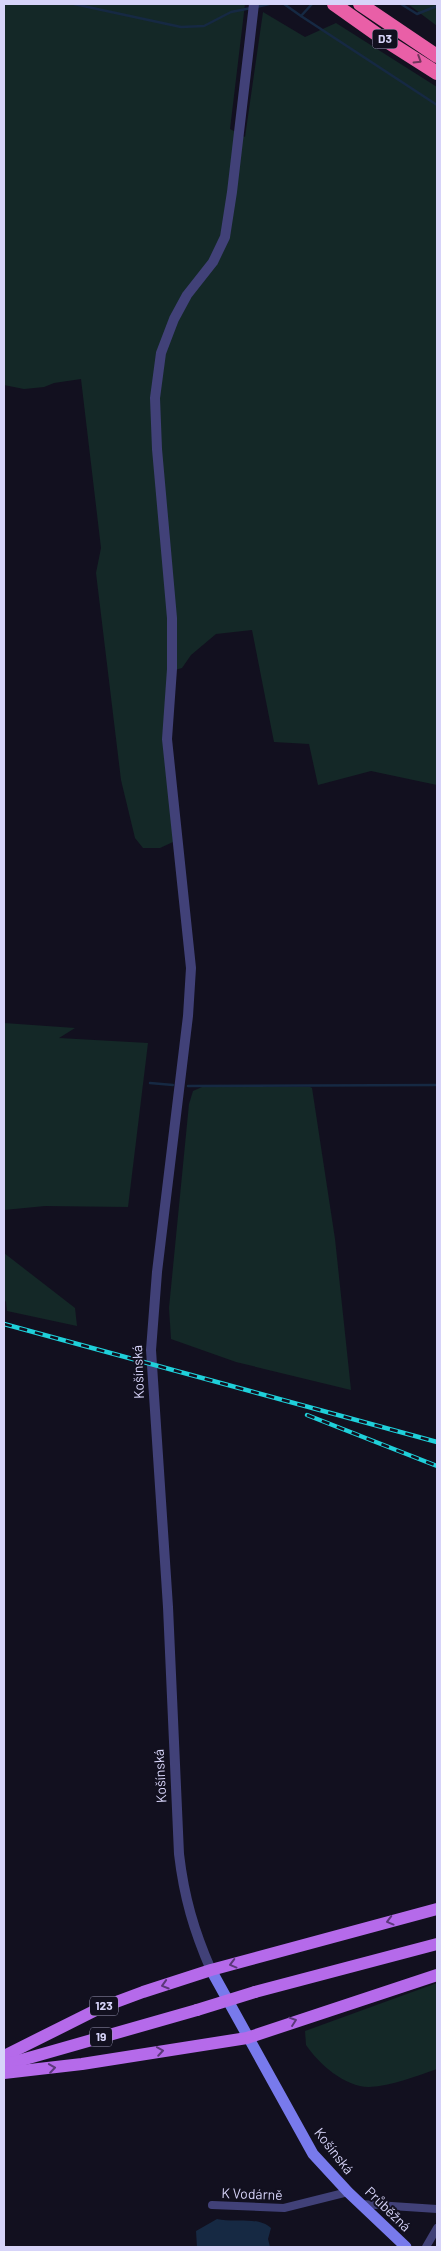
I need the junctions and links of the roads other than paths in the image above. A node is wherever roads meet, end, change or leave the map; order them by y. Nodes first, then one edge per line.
1 (254, 4) edge
2 (334, 4) edge
3 (360, 4) edge
4 (437, 56) edge
5 (437, 73) edge
6 (437, 1909) edge
7 (437, 1944) edge
8 (211, 1970) junction
9 (437, 1975) edge
10 (247, 2038) junction
11 (4, 2056) edge
12 (4, 2065) edge
13 (4, 2073) edge
14 (348, 2192) junction
15 (361, 2204) junction
16 (212, 2206) dead end
17 (437, 2209) edge
18 (437, 2228) edge
19 (406, 2247) edge
20 (426, 2247) edge

1 - 8 street, Košínská
2 -> 5 highway, D3
3 - 4 highway, D3
6 -> 8 main road
7 - 12 main road, 19, bridge
8 - 10 main road, Košínská
8 -> 11 main road, 123
10 -> 9 main road
13 -> 10 main road
10 - 14 main road, Košínská
14 - 15 main road, Průběžná
14 - 16 street, K Vodárně
15 - 17 street
15 - 19 main road, Průběžná
18 - 20 street

